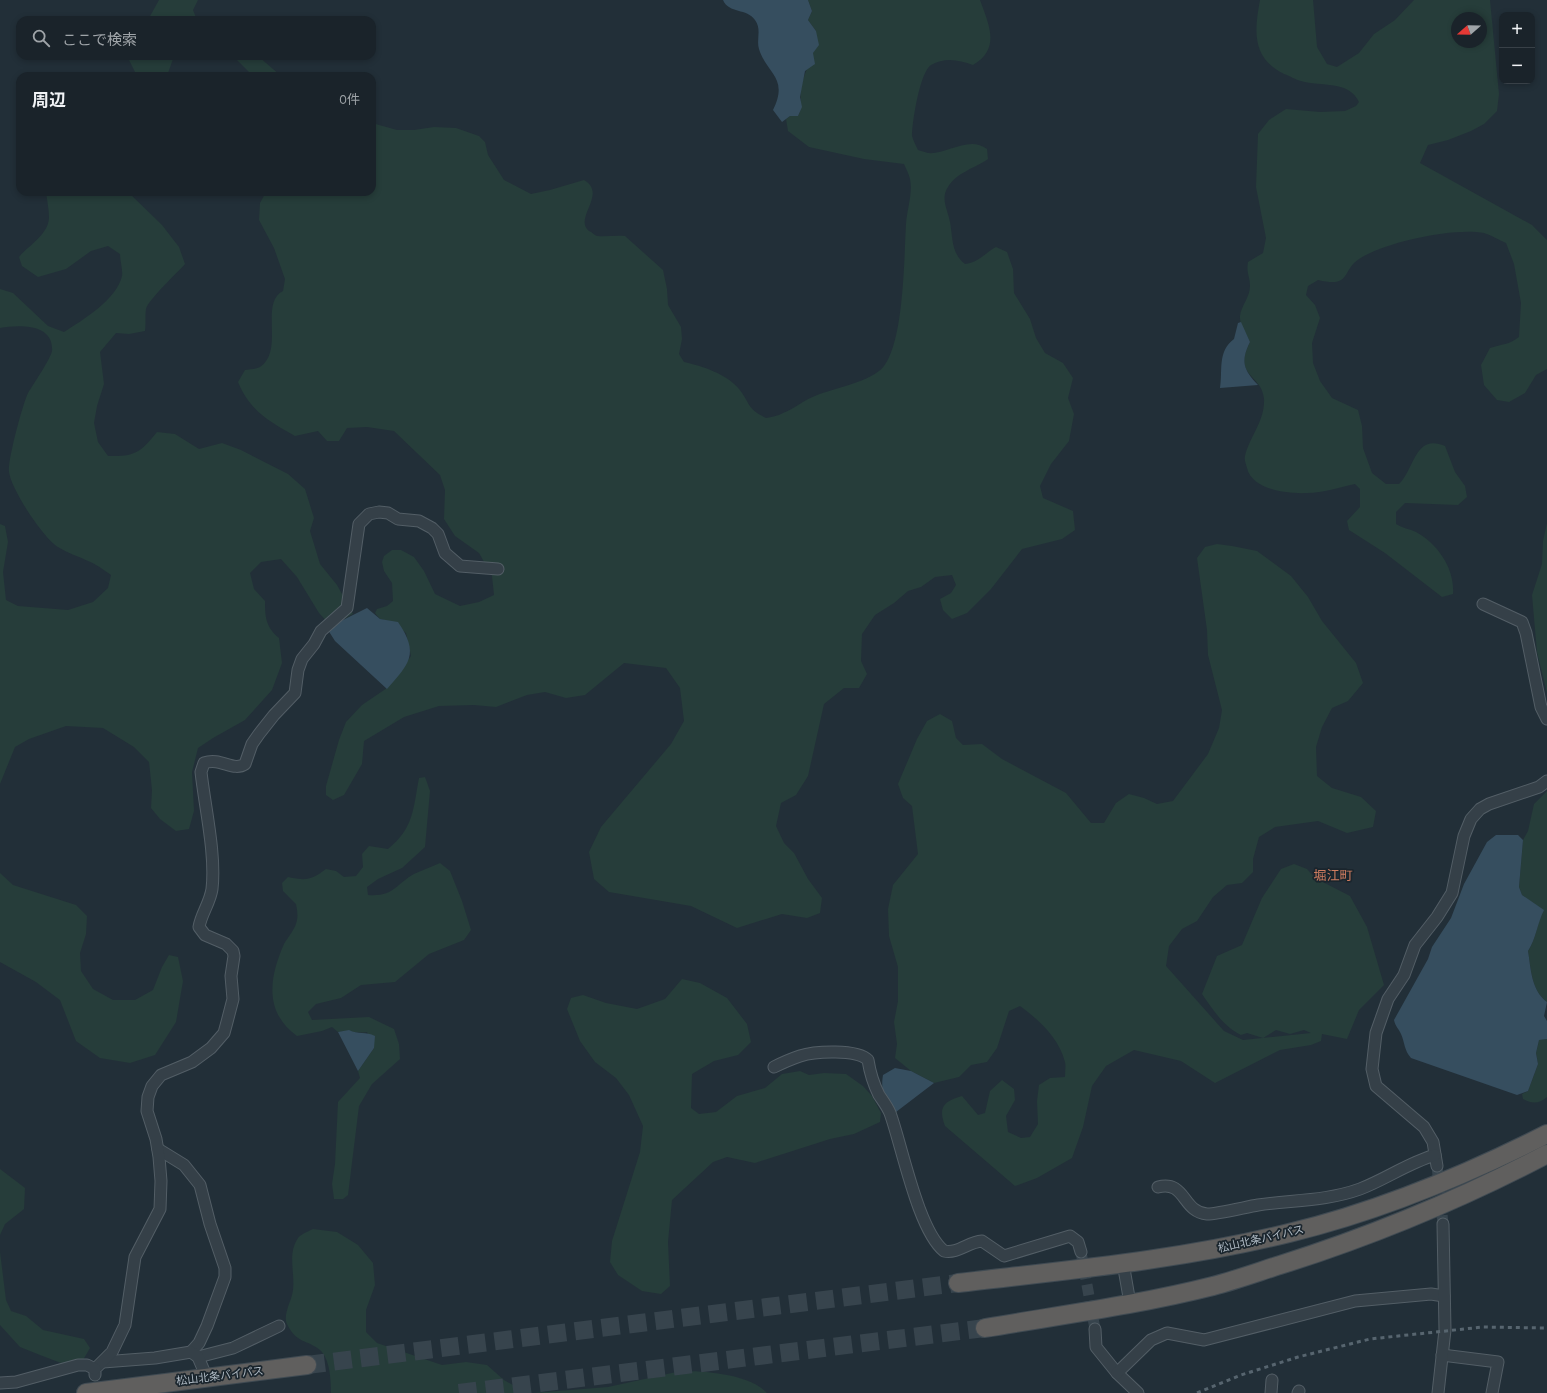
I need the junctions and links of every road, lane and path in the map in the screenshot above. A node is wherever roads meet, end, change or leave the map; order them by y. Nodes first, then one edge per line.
1 (498, 569) dead end
2 (1483, 604) dead end
3 (1547, 719) edge
4 (1547, 782) edge
5 (774, 1067) dead end
6 (1547, 1134) edge
7 (158, 1149) junction
8 (1547, 1154) edge
9 (1158, 1187) dead end
10 (1443, 1224) tunnel mouth
11 (1081, 1252) tunnel mouth
12 (1123, 1263) junction
13 (958, 1283) tunnel mouth
14 (1444, 1296) junction
15 (1130, 1303) junction
16 (279, 1326) dead end
17 (984, 1328) tunnel mouth
18 (1095, 1329) tunnel mouth
19 (194, 1354) junction
20 (1442, 1355) junction
21 (306, 1365) tunnel mouth
22 (98, 1369) junction
23 (1117, 1373) junction
24 (207, 1378) junction
25 (1272, 1380) dead end
26 (0, 1383) edge
27 (86, 1393) edge
28 (1138, 1393) edge
29 (1271, 1393) edge
30 (1438, 1393) edge
31 (1492, 1393) edge

1 - 7 street
2 - 3 street
4 - 9 street
5 - 11 street
6 - 12 highway, 松山北条バイパス
7 - 19 street
7 - 22 street
8 - 15 highway
10 - 14 street
12 - 13 highway, 松山北条バイパス
12 - 15 street
14 - 20 street
14 - 23 street
15 - 17 highway
16 - 19 street
18 - 23 street
19 - 22 street
19 - 24 street
20 - 30 street
20 - 31 street
21 - 24 highway, 松山北条バイパス
22 - 26 street
23 - 28 street
24 - 27 highway, 松山北条バイパス
25 - 29 street

